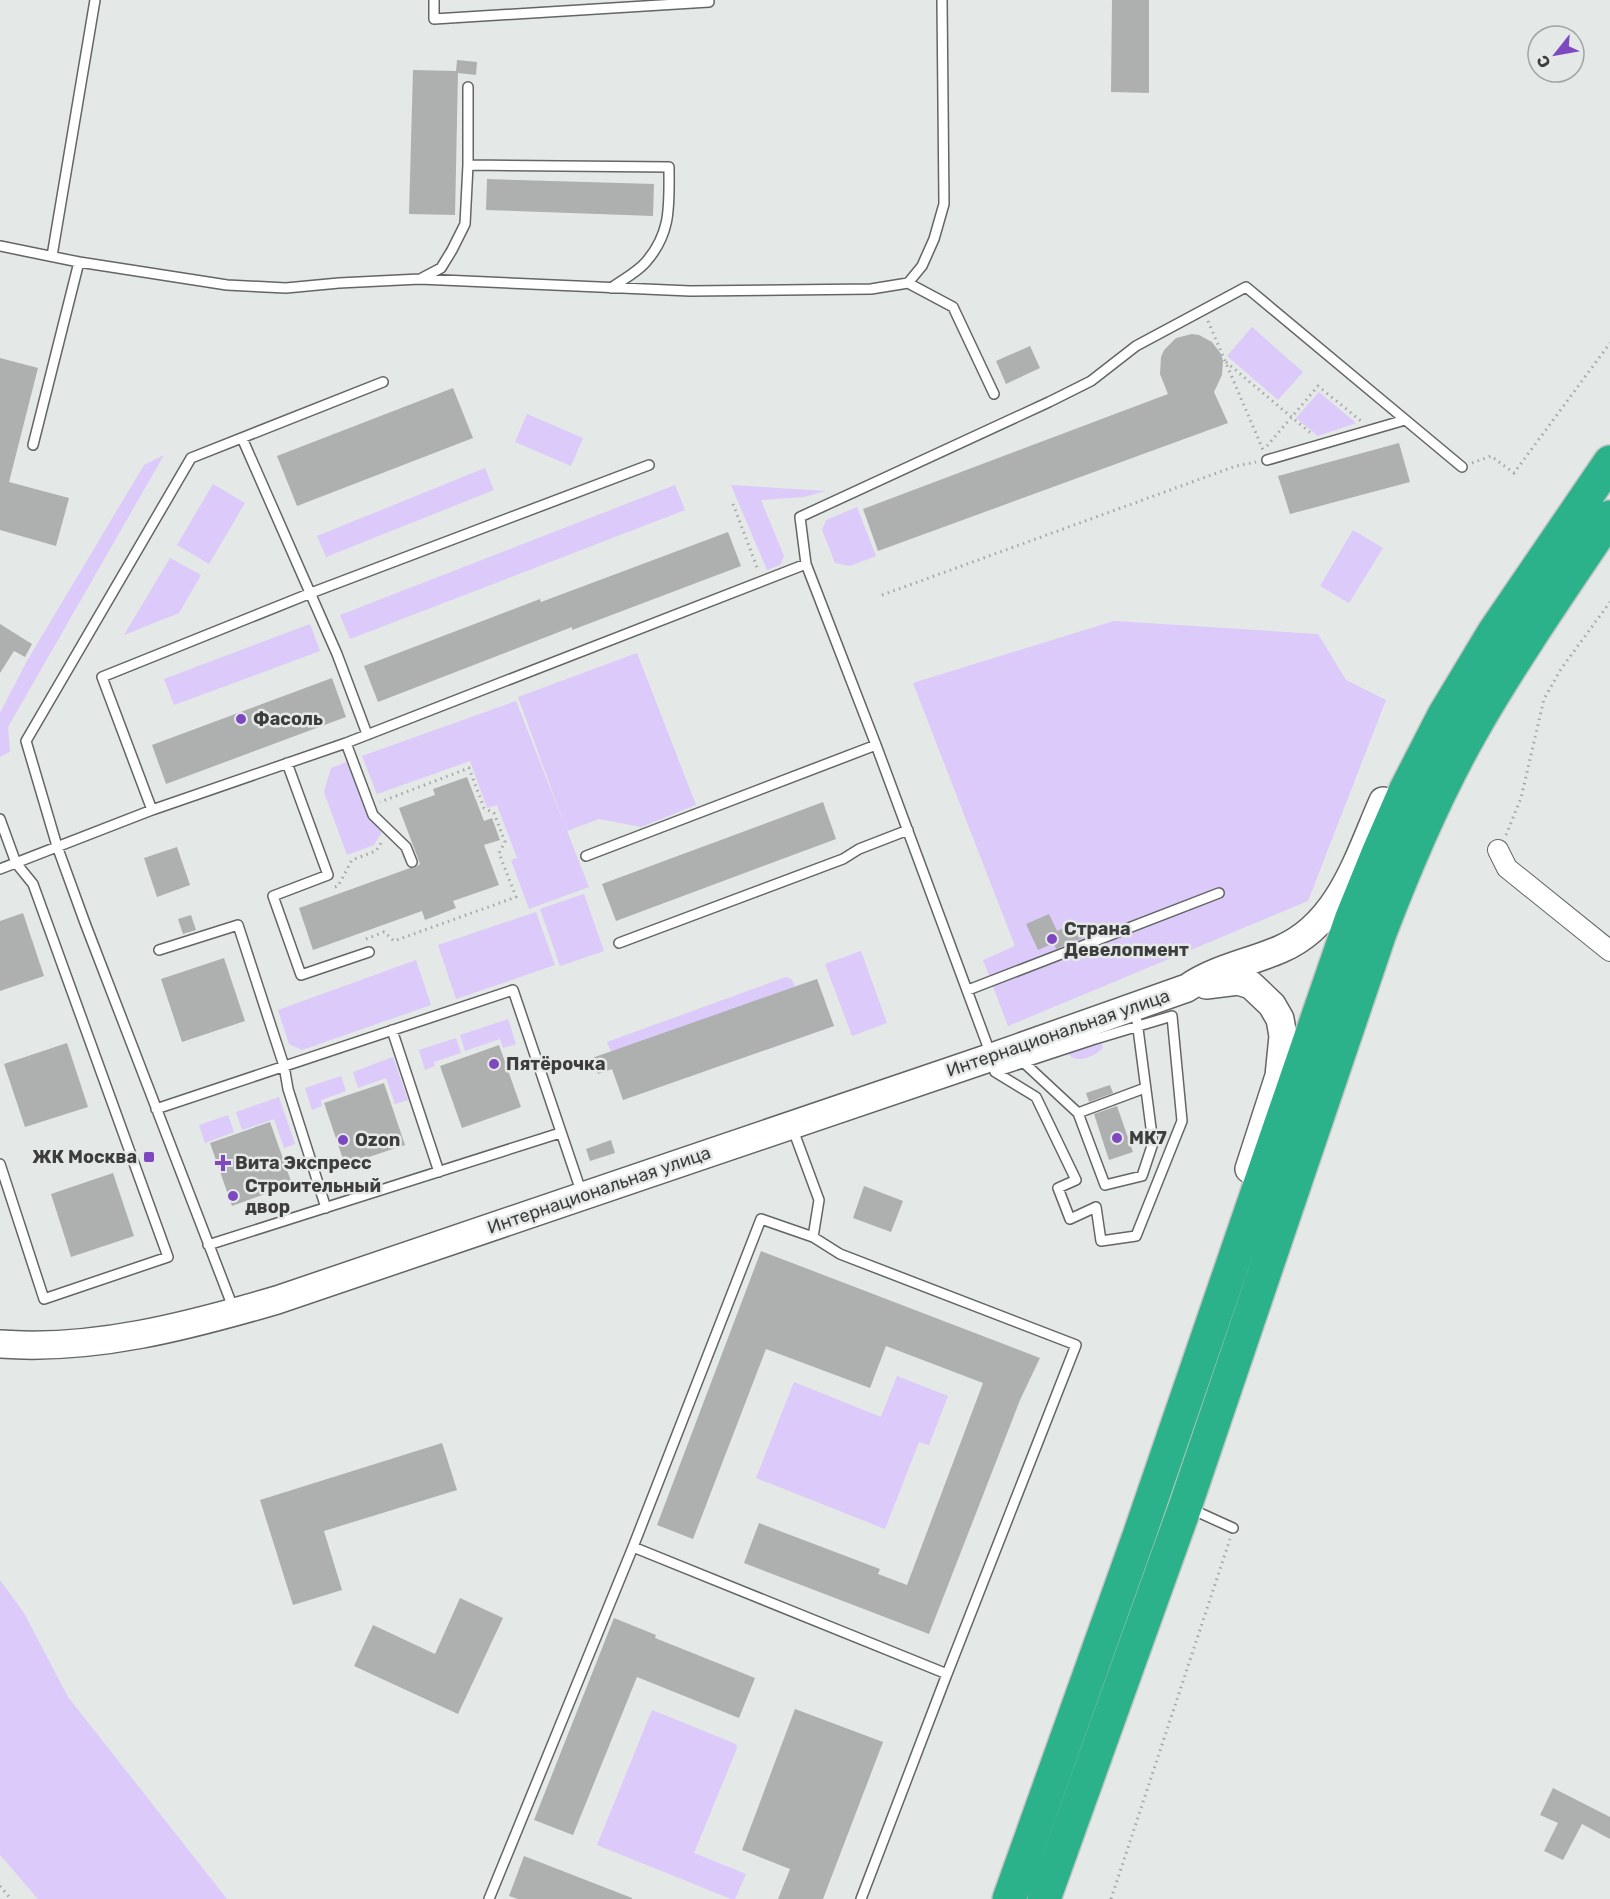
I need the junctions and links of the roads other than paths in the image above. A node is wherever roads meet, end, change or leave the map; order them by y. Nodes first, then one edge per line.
1 (95, 0) edge
2 (434, 0) edge
3 (942, 0) edge
4 (709, 2) dead end
5 (468, 87) dead end
6 (468, 165) junction
7 (0, 246) edge
8 (52, 256) junction
9 (79, 262) junction
10 (420, 279) junction
11 (908, 283) junction
12 (611, 288) junction
13 (383, 382) dead end
14 (994, 394) dead end
15 (1406, 420) junction
16 (242, 438) junction
17 (33, 445) dead end
18 (1267, 460) road end
19 (1610, 462) edge
20 (649, 465) dead end
21 (1462, 467) road end
22 (1610, 517) edge
23 (1607, 547) edge
24 (806, 564) junction
25 (311, 593) junction
26 (1494, 632) junction
27 (367, 734) junction
28 (346, 742) junction
29 (876, 746) junction
30 (287, 762) junction
31 (152, 810) junction
32 (0, 819) edge
33 (908, 830) junction
34 (57, 846) junction
35 (1498, 850) road end
36 (586, 856) dead end
37 (16, 862) junction
38 (411, 862) dead end
39 (0, 869) edge
40 (1219, 893) dead end
41 (1380, 933) junction
42 (619, 943) dead end
43 (159, 950) dead end
44 (1610, 951) edge
45 (369, 952) dead end
46 (1187, 988) junction
47 (968, 990) junction
48 (1137, 1016) junction
49 (392, 1030) junction
50 (1008, 1057) junction
51 (284, 1066) junction
52 (1145, 1088) junction
53 (156, 1109) junction
54 (1078, 1113) junction
55 (791, 1125) junction
56 (560, 1133) junction
57 (0, 1164) edge
58 (439, 1172) junction
59 (583, 1196) junction
60 (326, 1208) junction
61 (813, 1237) junction
62 (208, 1245) junction
63 (1227, 1279) junction
64 (234, 1312) junction
65 (0, 1344) edge
66 (1185, 1507) junction
67 (1233, 1528) road end
68 (633, 1547) junction
69 (947, 1674) junction
70 (489, 1899) edge
71 (861, 1899) edge
72 (1009, 1899) edge
73 (1044, 1899) edge

1 - 8 lane
2 - 4 lane
3 - 11 lane
5 - 6 lane
6 - 10 lane
6 - 12 lane
7 - 8 lane
8 - 9 lane
9 - 10 lane
9 - 17 lane
10 - 12 lane
11 - 12 lane
11 - 14 lane
13 - 16 lane
15 - 18 lane
15 - 21 lane
15 - 24 lane
16 - 25 lane
16 - 34 lane
19 - 26 highway
20 - 25 lane
22 - 41 highway
23 - 41 street
24 - 27 lane
24 - 29 lane
25 - 27 lane
25 - 31 lane
26 - 46 street
26 - 63 highway
27 - 28 lane
28 - 30 lane
28 - 38 lane
29 - 33 lane
29 - 36 lane
30 - 31 lane
30 - 45 lane
31 - 34 lane
32 - 37 lane
33 - 42 lane
33 - 47 lane
34 - 37 lane
34 - 53 lane
35 - 44 street
37 - 39 lane
37 - 57 lane
40 - 47 lane
41 - 66 highway
43 - 51 lane
46 - 48 street, Интернациональная улица
46 - 63 street
47 - 50 lane
48 - 50 street, Интернациональная улица
48 - 50 lane
48 - 52 lane
49 - 51 lane
49 - 56 lane
49 - 58 lane
50 - 54 lane
50 - 55 street, Интернациональная улица
51 - 53 lane
51 - 60 lane
52 - 54 lane
52 - 54 lane
53 - 62 lane
55 - 59 street, Интернациональная улица
55 - 61 lane
56 - 58 lane
56 - 59 lane
58 - 60 lane
59 - 64 street, Интернациональная улица
60 - 62 lane
61 - 68 lane
61 - 69 lane
62 - 64 lane
63 - 72 highway
64 - 65 street, Интернациональная улица
66 - 67 lane
66 - 73 highway
68 - 69 lane
68 - 70 lane
69 - 71 lane

